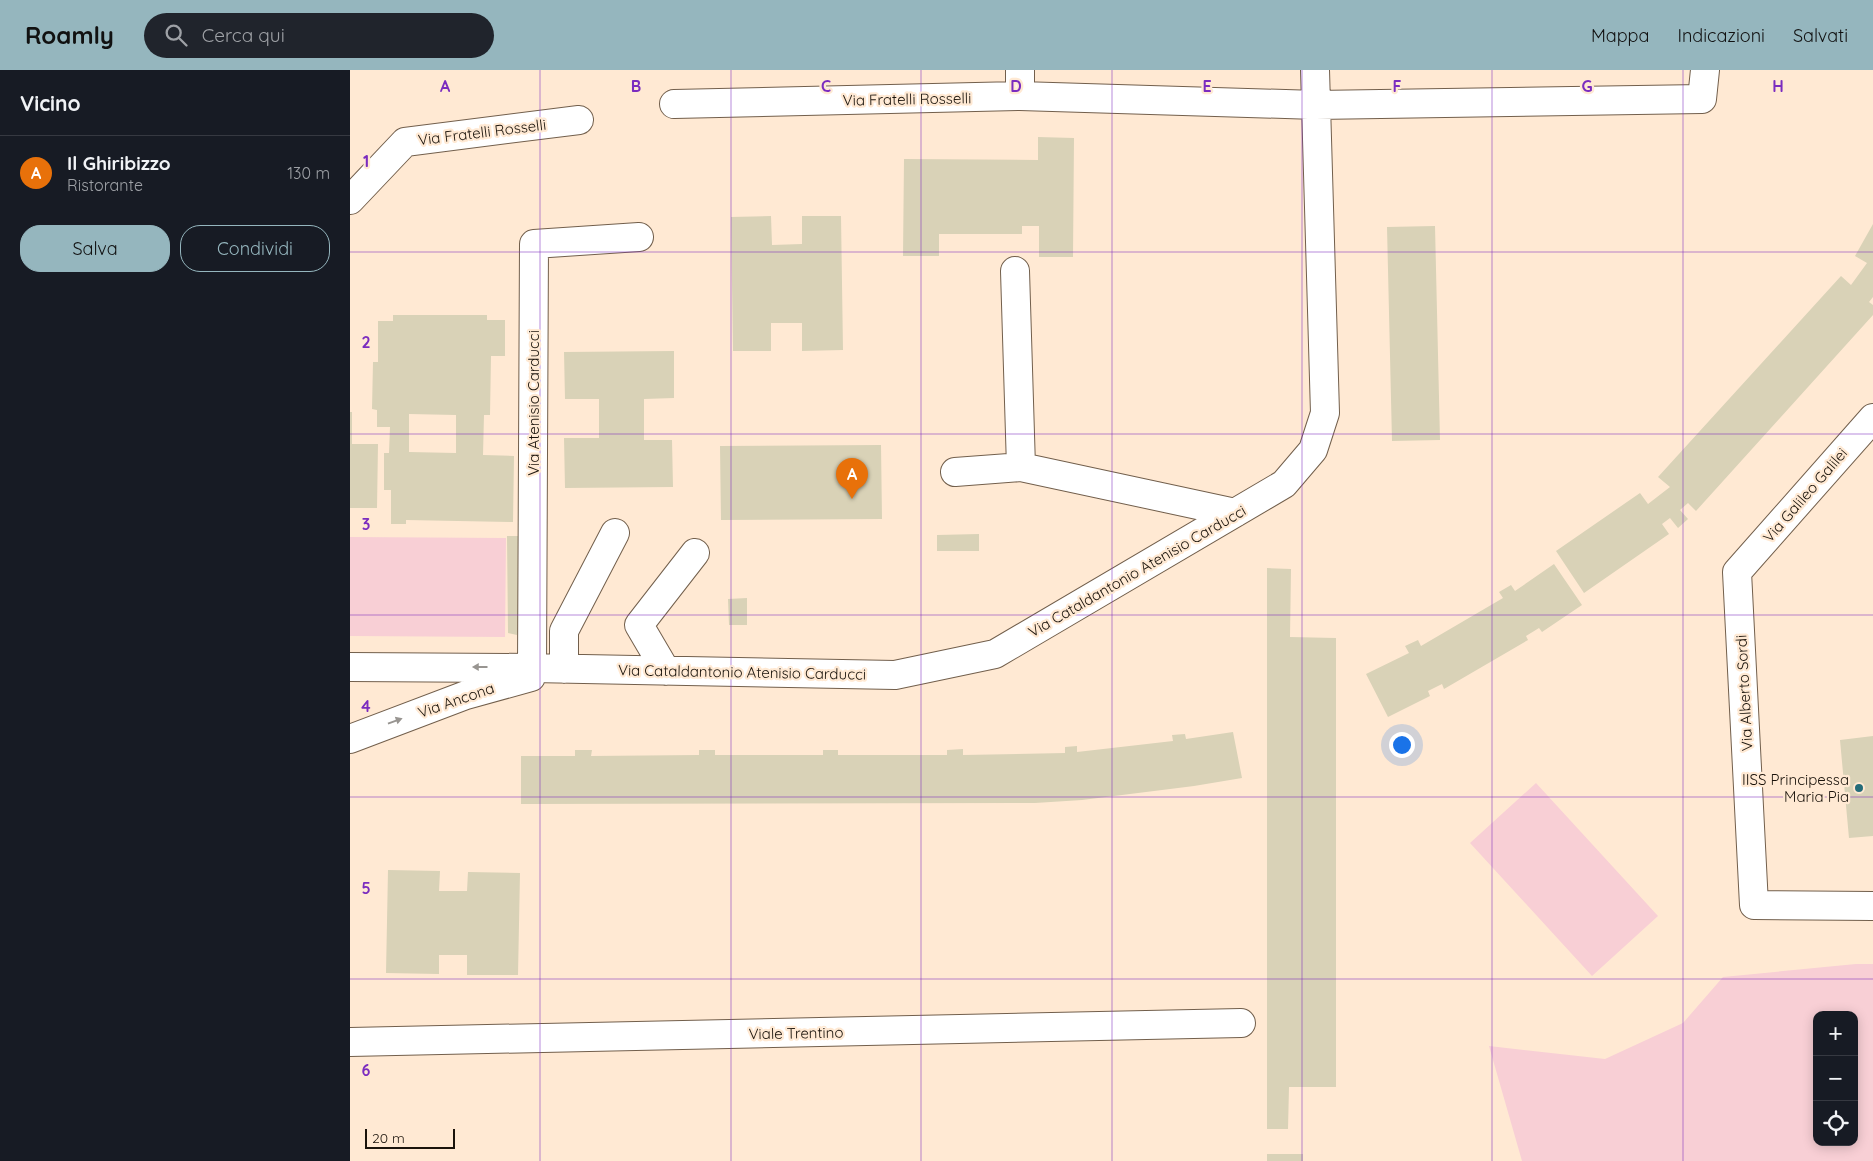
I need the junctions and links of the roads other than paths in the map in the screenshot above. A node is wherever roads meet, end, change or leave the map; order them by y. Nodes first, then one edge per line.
1 (1315, 70) edge
2 (1705, 70) edge
3 (1020, 83) edge
4 (674, 104) dead end
5 (1316, 105) junction
6 (579, 120) dead end
7 (350, 200) edge
8 (639, 237) dead end
9 (1014, 271) dead end
10 (1873, 418) edge
11 (1021, 467) junction
12 (955, 472) dead end
13 (1235, 514) junction
14 (615, 533) dead end
15 (695, 553) dead end
16 (1737, 572) joint
17 (350, 667) edge
18 (532, 668) junction
19 (564, 669) junction
20 (666, 671) junction
21 (350, 739) edge
22 (1873, 906) edge
23 (1241, 1023) dead end
24 (350, 1042) edge

1 - 5 street, Via Cataldantonio Atenisio Carducci
2 - 5 street, Via Fratelli Rosselli
3 - 4 street, Via Fratelli Rosselli
3 - 5 street, Via Fratelli Rosselli
5 - 13 street, Via Cataldantonio Atenisio Carducci
6 - 7 street, Via Fratelli Rosselli
8 - 18 street, Via Atenisio Carducci
9 - 11 street
10 - 16 street, Via Galileo Galilei
11 - 12 street
11 - 13 street
13 - 20 street, Via Cataldantonio Atenisio Carducci
14 - 19 street
15 - 20 street
16 - 22 street, Via Alberto Sordi
18 -> 17 street
18 - 19 street
19 - 20 street, Via Cataldantonio Atenisio Carducci
21 -> 19 street, Via Ancona
23 - 24 street, Viale Trentino

